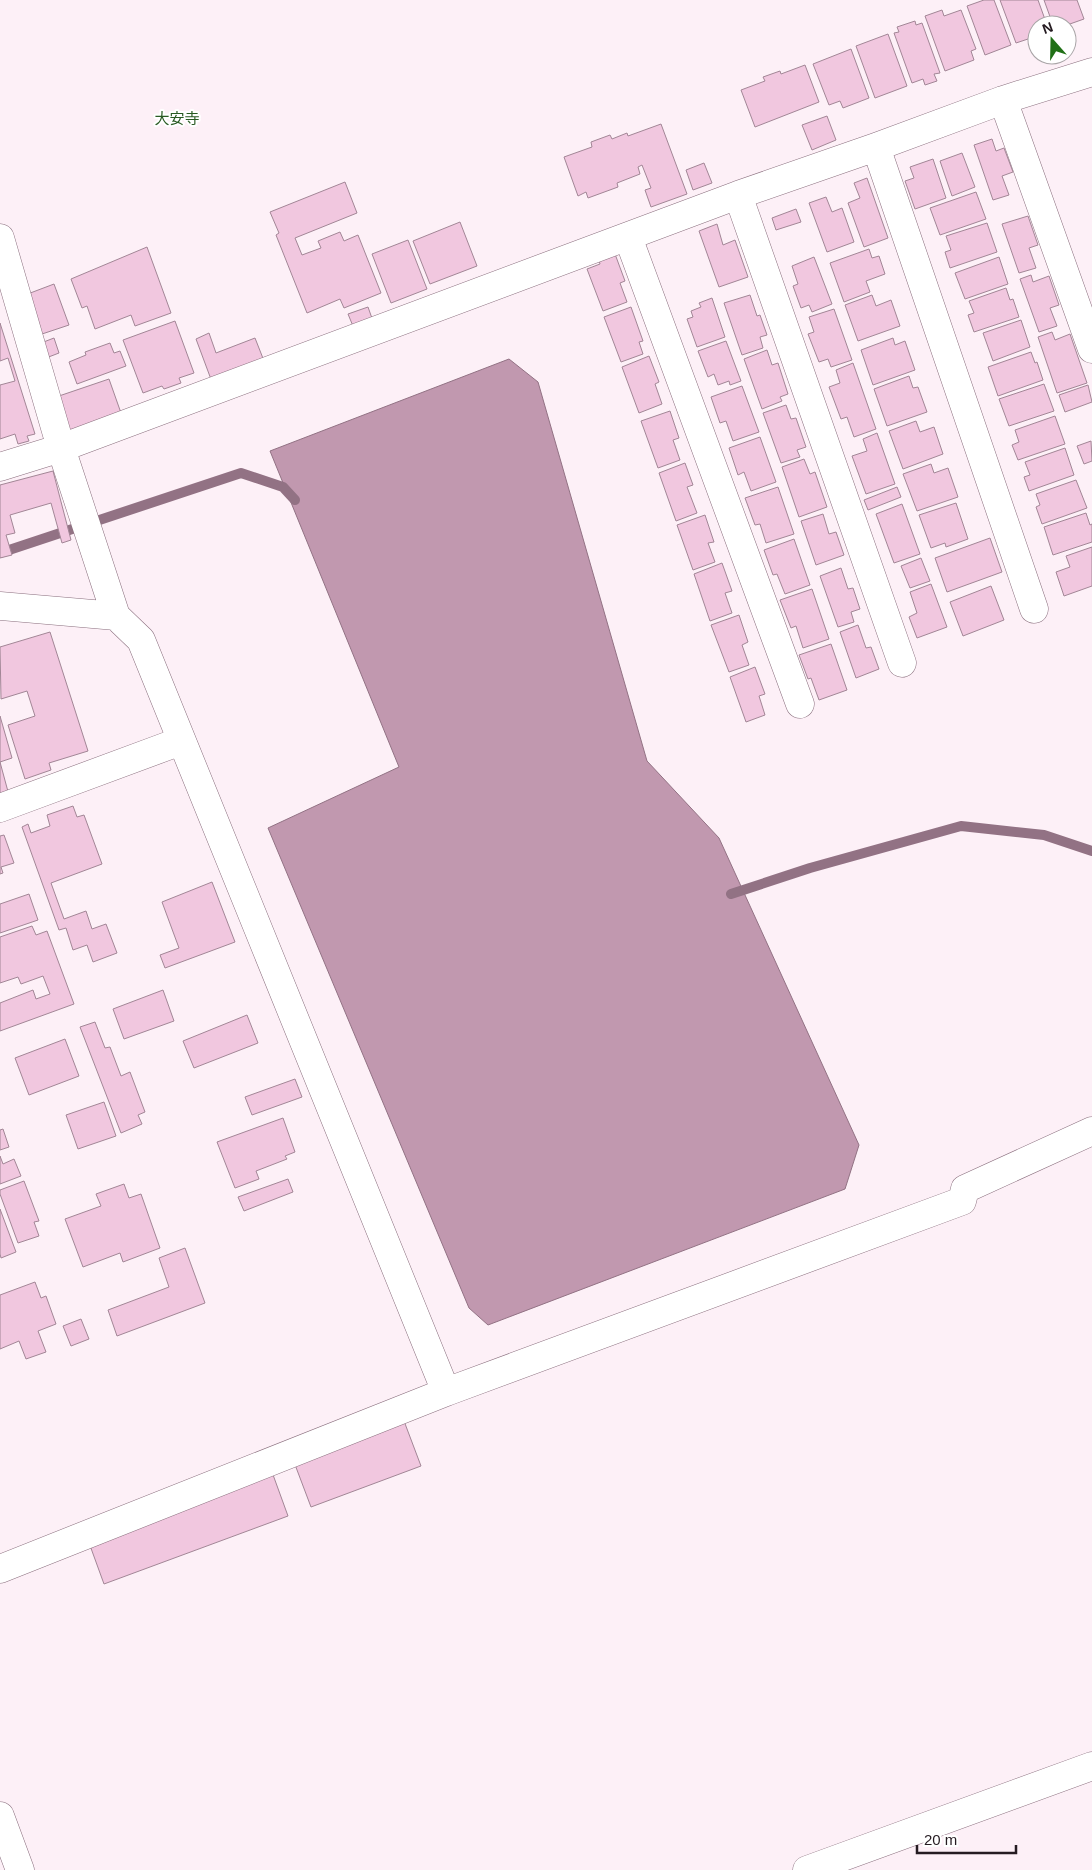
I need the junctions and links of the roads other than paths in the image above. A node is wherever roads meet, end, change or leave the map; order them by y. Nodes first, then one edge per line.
1 (1092, 72) edge
2 (1003, 100) junction
3 (876, 147) junction
4 (738, 195) junction
5 (628, 237) junction
6 (0, 238) edge
7 (1092, 349) edge
8 (61, 448) junction
9 (0, 467) edge
10 (0, 606) edge
11 (1034, 609) dead end
12 (116, 616) junction
13 (902, 663) dead end
14 (800, 704) dead end
15 (181, 741) junction
16 (0, 808) edge
17 (1092, 1132) edge
18 (446, 1392) junction
19 (0, 1569) edge
20 (1092, 1766) edge
21 (0, 1816) edge
22 (20, 1870) edge
23 (807, 1870) edge

1 - 2 street
2 - 3 street
2 - 7 street
3 - 4 street
3 - 11 street
4 - 5 street
4 - 13 street
5 - 8 street
5 - 14 street
6 - 8 street
8 - 9 street
8 - 12 street
10 - 12 street
12 - 15 street
15 - 16 street
15 - 18 street
17 - 18 street
18 - 19 street
20 - 23 street
21 - 22 street

